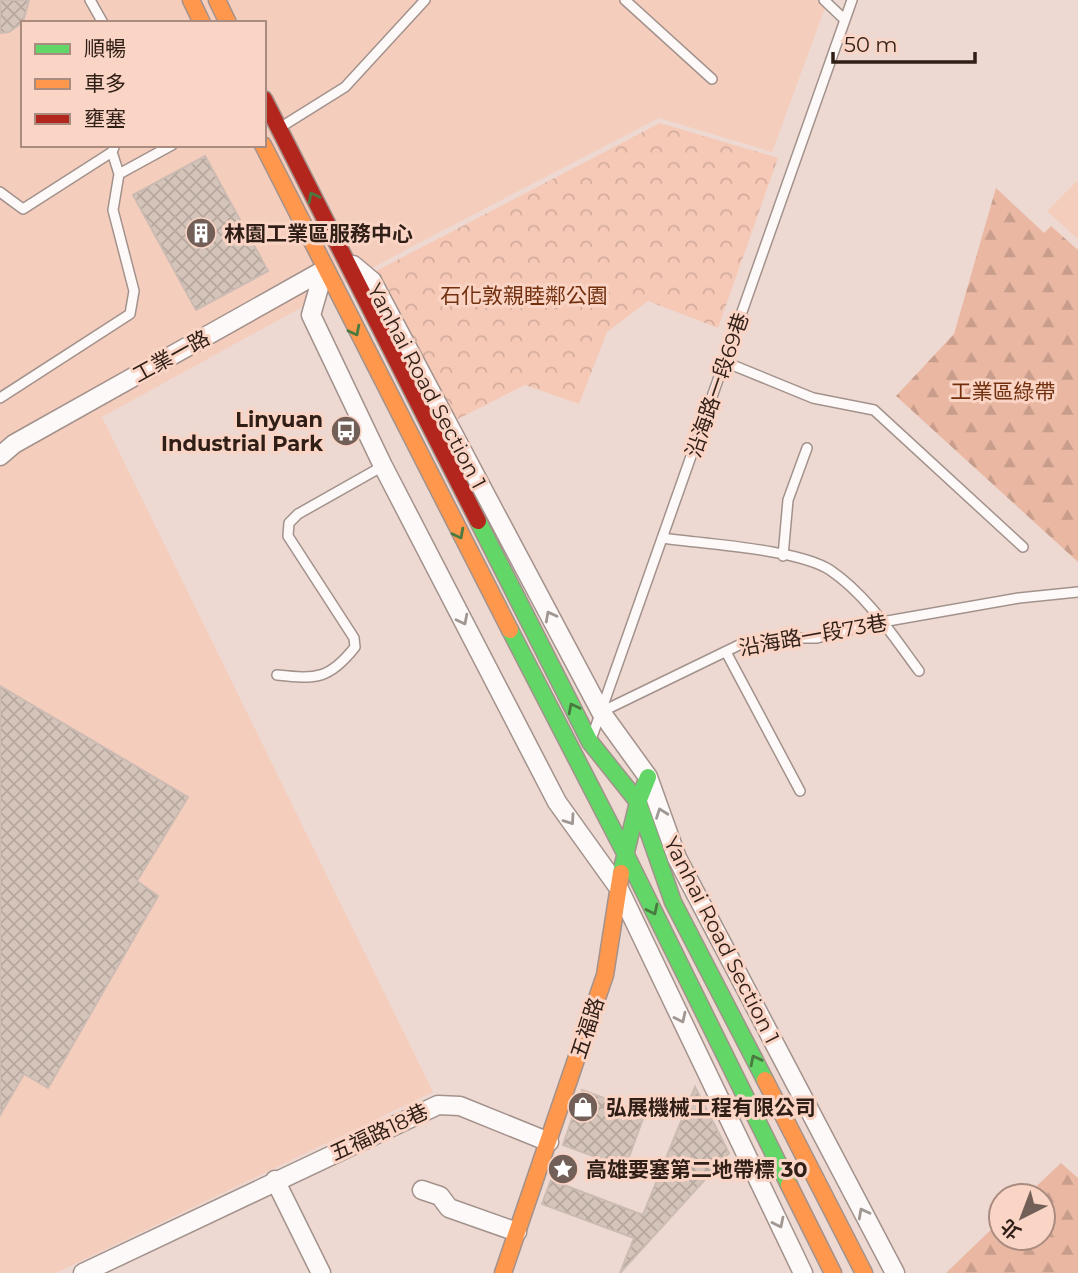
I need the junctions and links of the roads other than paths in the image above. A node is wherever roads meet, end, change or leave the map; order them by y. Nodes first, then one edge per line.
1 (90, 0) edge
2 (191, 0) edge
3 (217, 0) edge
4 (425, 0) edge
5 (625, 0) edge
6 (824, 0) edge
7 (852, 0) edge
8 (845, 20) junction
9 (102, 21) edge
10 (201, 21) edge
11 (227, 21) edge
12 (712, 79) dead end
13 (266, 110) edge
14 (271, 136) edge
15 (168, 147) edge
16 (113, 148) edge
17 (119, 174) junction
18 (0, 192) edge
19 (344, 257) junction
20 (324, 270) junction
21 (724, 362) junction
22 (0, 398) edge
23 (807, 448) dead end
24 (0, 456) edge
25 (383, 466) junction
26 (662, 538) junction
27 (1023, 547) dead end
28 (783, 556) junction
29 (1078, 592) edge
30 (882, 622) junction
31 (726, 652) junction
32 (919, 671) dead end
33 (277, 675) dead end
34 (601, 712) junction
35 (590, 742) junction
36 (579, 769) junction
37 (648, 777) junction
38 (800, 791) dead end
39 (638, 802) junction
40 (626, 857) junction
41 (618, 887) junction
42 (549, 1142) junction
43 (275, 1180) junction
44 (422, 1190) dead end
45 (517, 1232) junction
46 (83, 1273) edge
47 (321, 1273) edge
48 (503, 1273) edge
49 (803, 1273) edge
50 (833, 1273) edge
51 (864, 1273) edge
52 (895, 1273) edge

1 - 9 lane
2 - 10 main road
3 - 11 main road
4 - 14 lane
5 - 12 lane
6 - 8 lane
7 - 8 lane, 沿海路一段69巷
8 - 21 lane, 沿海路一段69巷
13 - 14 main road
19 -> 14 main road
14 - 20 main road, Yanhai Road Section 1
15 - 17 lane
16 - 17 lane
16 - 18 lane
17 - 22 lane
19 - 20 lane, 工業一路
34 -> 19 street, Yanhai Road Section 1
35 -> 19 main road, Yanhai Road Section 1
20 - 24 street, 工業一路
20 - 25 street
20 -> 36 main road, Yanhai Road Section 1
21 - 26 lane, 沿海路一段69巷
21 - 27 lane
23 - 28 lane
25 - 33 lane
25 -> 41 street
26 - 28 lane
26 - 34 lane, 沿海路一段69巷
28 - 30 lane
29 - 30 lane, 沿海路一段73巷
30 - 31 lane, 沿海路一段73巷
30 - 32 lane
31 - 34 lane, 沿海路一段73巷
31 - 38 lane
34 - 35 lane, 沿海路一段69巷
34 - 37 street, Yanhai Road Section 1
35 - 36 lane, 沿海路一段69巷
35 - 39 main road, Yanhai Road Section 1
36 - 40 main road, Yanhai Road Section 1
37 - 39 main road, 五福路
52 -> 37 street, Yanhai Road Section 1
39 - 40 main road, 五福路
51 -> 39 main road, Yanhai Road Section 1
40 - 41 main road, 五福路
40 -> 50 main road, Yanhai Road Section 1
41 - 42 main road, 五福路
41 -> 49 street
42 - 43 street, 五福路18巷
42 - 45 main road, 五福路
43 - 46 street, 五福路18巷
43 - 47 street
44 - 45 street
45 - 48 main road, 五福路

